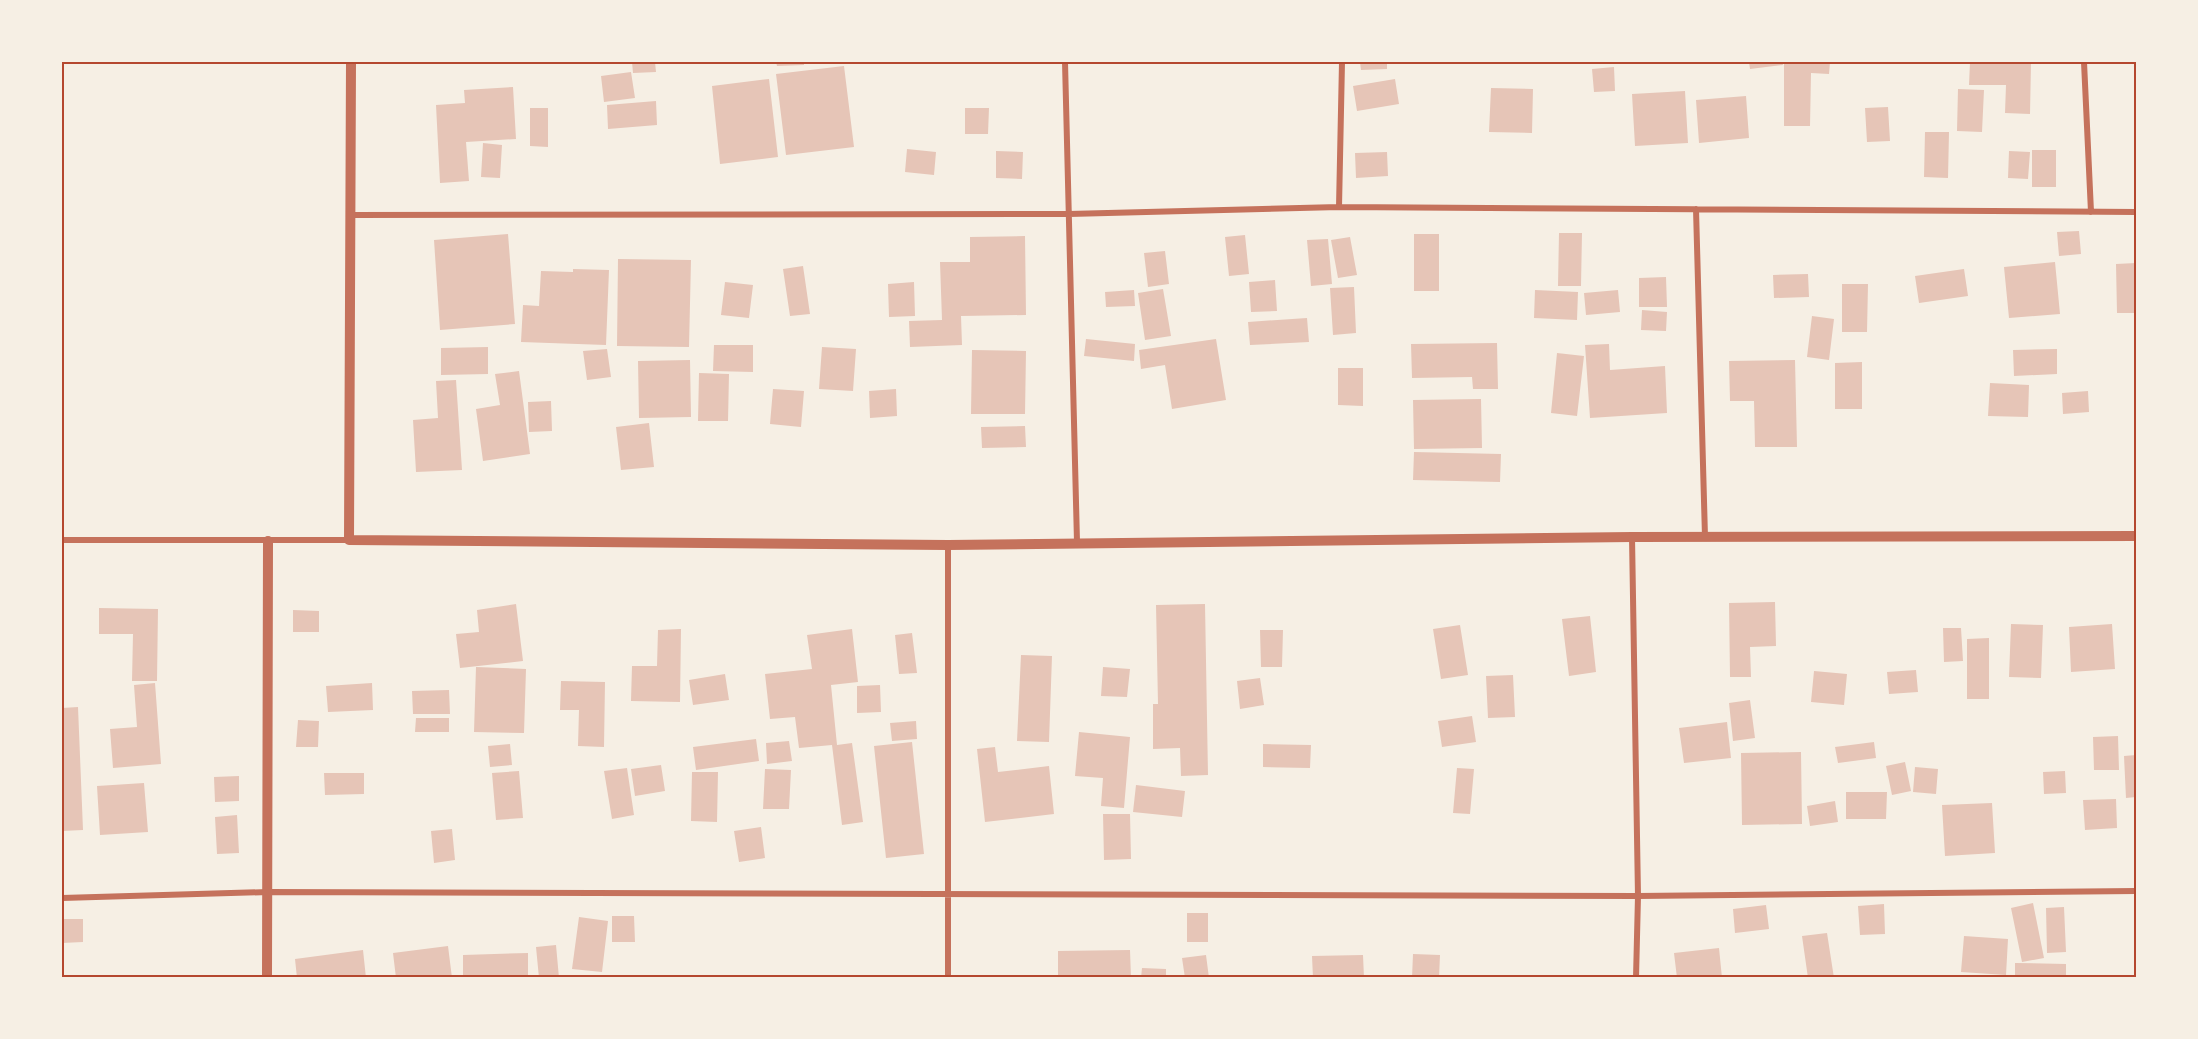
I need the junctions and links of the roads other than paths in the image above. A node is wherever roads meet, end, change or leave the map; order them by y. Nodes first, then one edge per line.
1 (351, 62) edge
2 (1065, 62) edge
3 (1342, 62) edge
4 (2084, 62) edge
5 (1340, 207) junction
6 (1696, 208) junction
7 (2091, 212) junction
8 (2136, 212) edge
9 (1069, 214) junction
10 (351, 215) junction
11 (2136, 536) edge
12 (1632, 537) junction
13 (1705, 538) junction
14 (62, 540) edge
15 (349, 540) junction
16 (268, 541) junction
17 (1077, 542) junction
18 (948, 545) junction
19 (2136, 891) edge
20 (268, 892) junction
21 (948, 894) junction
22 (1638, 896) junction
23 (62, 898) edge
24 (267, 978) edge
25 (948, 978) edge
26 (1636, 978) edge

1 - 10 street
2 - 9 street
3 - 5 street
4 - 7 street
5 - 6 street
5 - 9 street
6 - 7 street
6 - 13 street
7 - 8 street
9 - 10 street
9 - 17 street
10 - 15 street
11 - 13 street
12 - 13 street
12 - 17 street
12 - 22 street
14 - 16 street
15 - 16 street
15 - 18 street
16 - 20 street
17 - 18 street
18 - 21 street
19 - 22 street
20 - 21 street
20 - 23 street
20 - 24 street
21 - 22 street
21 - 25 street
22 - 26 street

